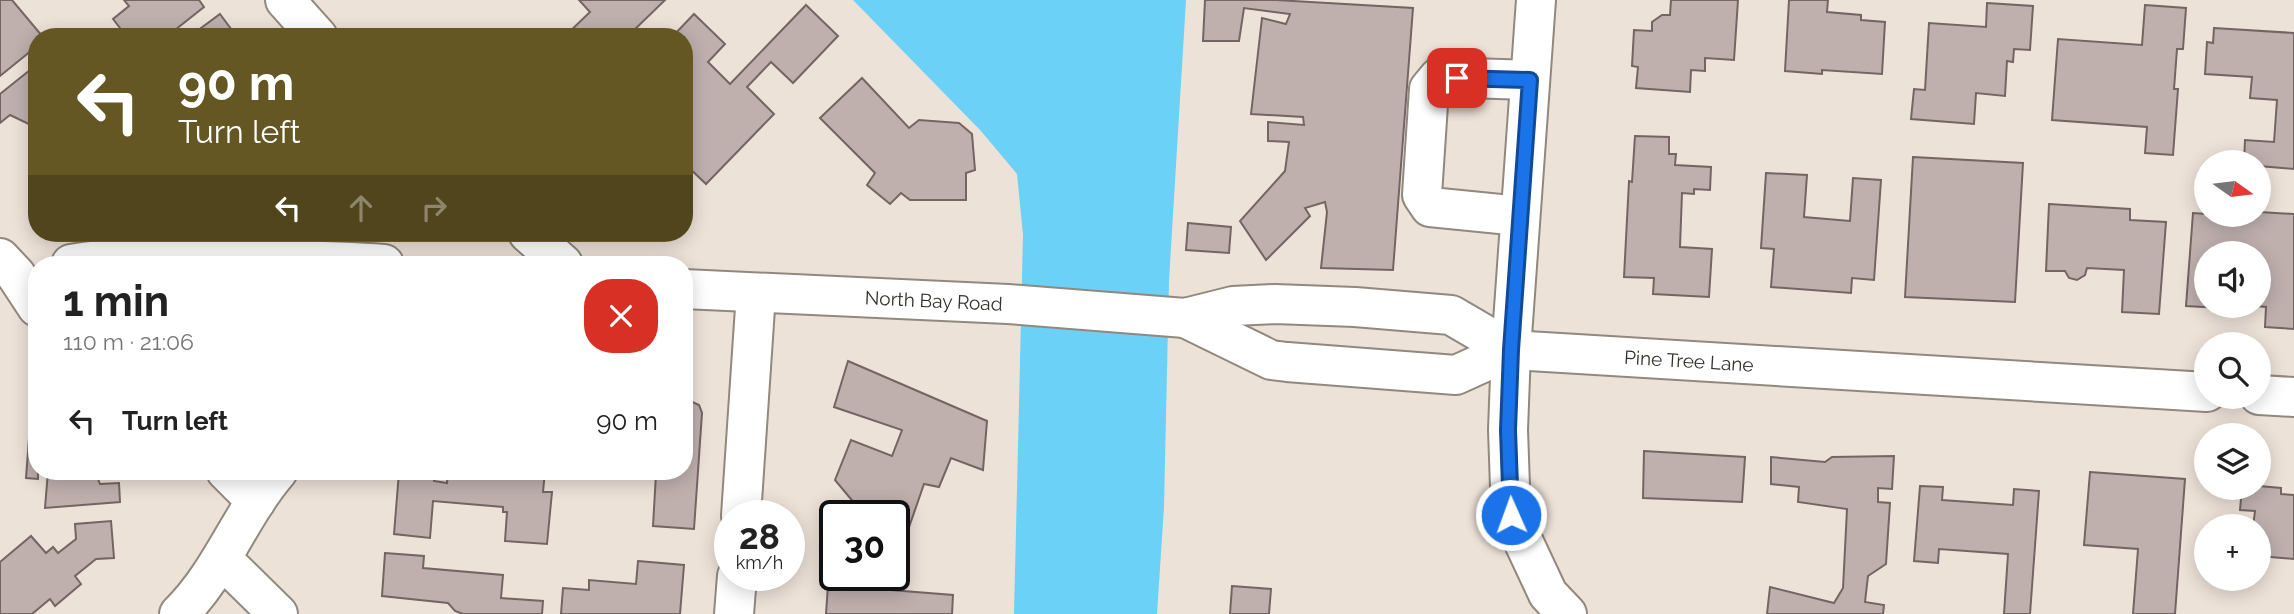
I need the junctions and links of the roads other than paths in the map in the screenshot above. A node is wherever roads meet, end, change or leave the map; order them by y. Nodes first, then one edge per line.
1 (285, 0) edge
2 (1536, 0) edge
3 (310, 28) edge
4 (1530, 80) junction
5 (1520, 216) junction
6 (538, 242) edge
7 (554, 256) edge
8 (13, 271) edge
9 (693, 289) edge
10 (757, 293) junction
11 (28, 294) edge
12 (1355, 307) junction
13 (1185, 318) junction
14 (1511, 350) junction
15 (1351, 367) junction
16 (2194, 391) edge
17 (2271, 396) edge
18 (2294, 397) edge
19 (235, 480) edge
20 (271, 480) edge
21 (742, 500) edge
22 (256, 501) junction
23 (222, 559) junction
24 (736, 591) edge
25 (179, 614) edge
26 (278, 614) edge
27 (734, 614) edge
28 (1567, 614) edge

1 - 3 street
2 - 4 street
4 - 5 street
4 - 5 street
5 - 14 street
6 - 7 street
8 - 11 street
9 - 10 street, North Bay Road
10 - 13 street, North Bay Road
10 - 21 street
12 - 13 street
12 - 14 street
12 - 15 street
13 - 15 street, Pine Tree Lane
14 - 15 street, Pine Tree Lane
14 - 16 street, Pine Tree Lane
14 - 28 street
17 - 18 street
19 - 22 street
20 - 22 street
22 - 23 street
23 - 25 street
23 - 26 street
24 - 27 street

